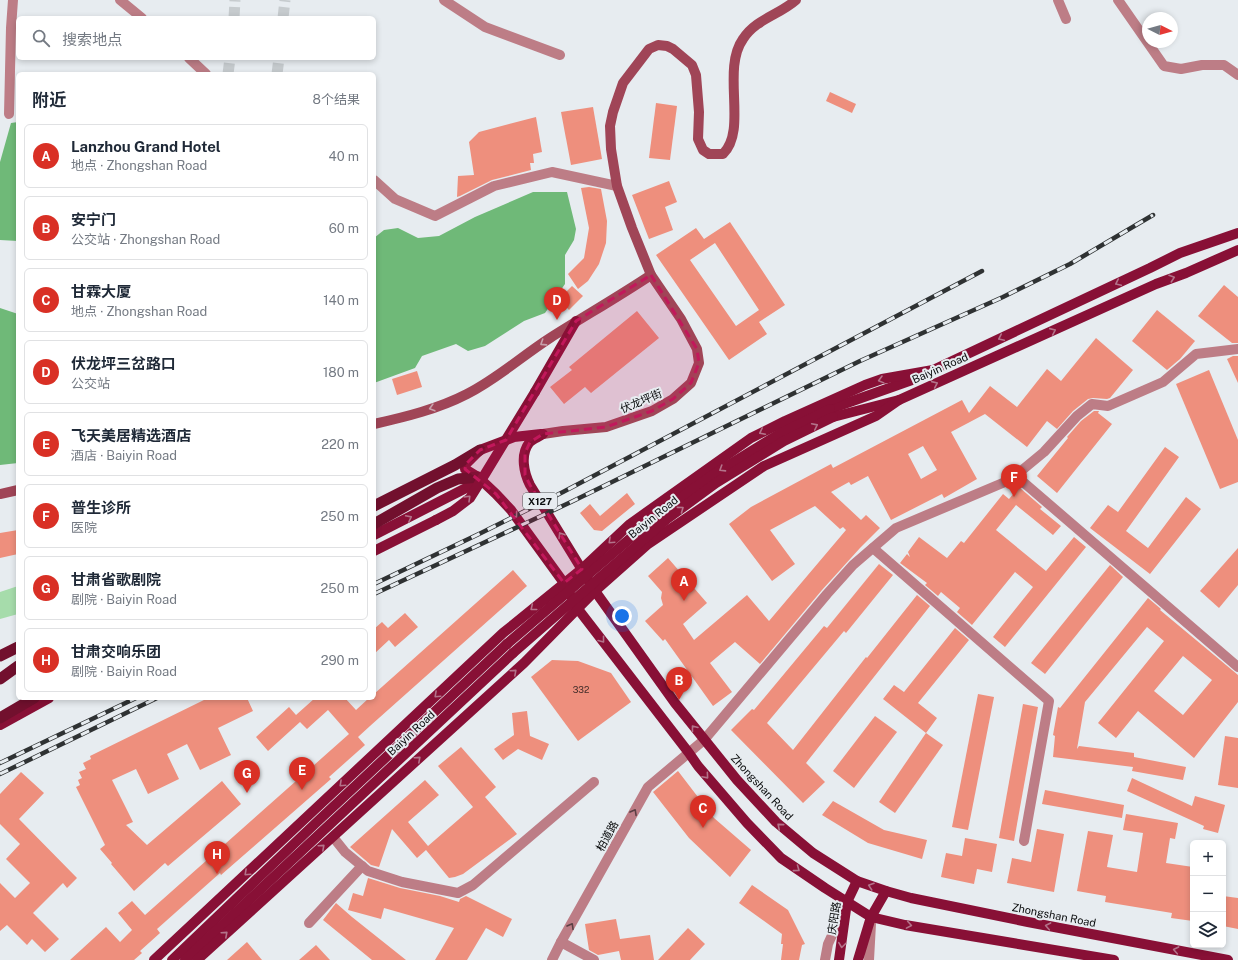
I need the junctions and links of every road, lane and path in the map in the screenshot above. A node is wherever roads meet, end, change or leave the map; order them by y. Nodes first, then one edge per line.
1 (13, 0) edge
2 (120, 0) edge
3 (444, 0) edge
4 (796, 0) edge
5 (1058, 0) edge
6 (1118, 0) edge
7 (140, 16) edge
8 (1066, 19) dead end
9 (560, 55) dead end
10 (191, 60) edge
11 (204, 72) edge
12 (1238, 75) edge
13 (9, 114) dead end
14 (376, 182) edge
15 (617, 186) junction
16 (1238, 233) edge
17 (1238, 250) edge
18 (650, 275) junction
19 (576, 321) junction
20 (1238, 349) edge
21 (933, 370) junction
22 (899, 400) junction
23 (831, 413) junction
24 (376, 423) edge
25 (543, 434) junction
26 (480, 450) junction
27 (1015, 475) junction
28 (478, 477) junction
29 (16, 490) edge
30 (0, 494) edge
31 (376, 505) edge
32 (376, 523) edge
33 (376, 534) edge
34 (873, 548) junction
35 (376, 550) edge
36 (582, 569) junction
37 (564, 584) junction
38 (595, 591) junction
39 (578, 609) junction
40 (16, 648) edge
41 (0, 656) edge
42 (16, 667) edge
43 (1238, 667) edge
44 (0, 679) edge
45 (31, 700) edge
46 (45, 700) edge
47 (0, 718) edge
48 (0, 725) edge
49 (704, 740) junction
50 (689, 753) junction
51 (594, 782) dead end
52 (333, 837) junction
53 (1024, 841) dead end
54 (362, 866) junction
55 (857, 881) junction
56 (886, 891) junction
57 (847, 902) junction
58 (871, 917) junction
59 (309, 923) dead end
60 (561, 942) junction
61 (154, 960) edge
62 (172, 960) edge
63 (185, 960) edge
64 (196, 960) edge
65 (552, 960) edge
66 (594, 960) edge
67 (825, 960) edge
68 (839, 960) edge
69 (858, 960) edge
70 (869, 960) edge
71 (1114, 960) edge
72 (1228, 960) edge

1 - 13 street
2 - 7 street
3 - 9 street
4 - 15 main road, 伏龙坪街
5 - 8 street
6 - 12 street
10 - 11 street
14 - 15 street
15 - 18 main road, 伏龙坪街
16 -> 21 main road, Baiyin Road
22 -> 17 main road, Baiyin Road
18 - 19 main road
18 - 25 main road, 伏龙坪街
19 -> 24 main road
35 -> 19 main road, bridge
20 - 27 street, 柏道路
21 - 23 main road, Baiyin Road
21 -> 36 main road
22 - 23 main road, Baiyin Road
22 - 38 main road
23 -> 62 main road, Baiyin Road, bridge
63 -> 23 main road, Baiyin Road, bridge
25 - 26 main road
36 -> 25 main road, Zhongshan Road / X127
26 - 28 main road
26 - 31 highway
27 - 34 street, 柏道路
27 - 43 street
28 - 32 highway
33 -> 28 main road
28 -> 37 main road
29 - 30 main road
34 - 49 street, 柏道路
34 - 53 street
36 - 37 main road
36 - 38 main road, Zhongshan Road / X127
37 - 39 main road
37 -> 61 main road
38 - 39 main road
49 -> 38 main road, Zhongshan Road
39 -> 50 main road
52 -> 39 main road
40 - 41 highway
42 - 44 highway
45 - 47 highway
46 - 48 main road
49 - 50 street, 柏道路
55 -> 49 main road, Zhongshan Road
50 -> 57 main road
60 -> 50 street, 柏道路
51 - 54 street
52 - 54 street
64 -> 52 main road
54 - 59 street
56 -> 55 main road, Zhongshan Road
55 - 57 main road, 庆阳路
56 - 58 main road
72 -> 56 main road, Zhongshan Road
57 - 58 main road
57 - 67 street
57 -> 68 main road, 庆阳路
58 - 69 main road
58 - 70 street
58 -> 71 main road
60 - 65 street, 柏道路
60 - 66 street

